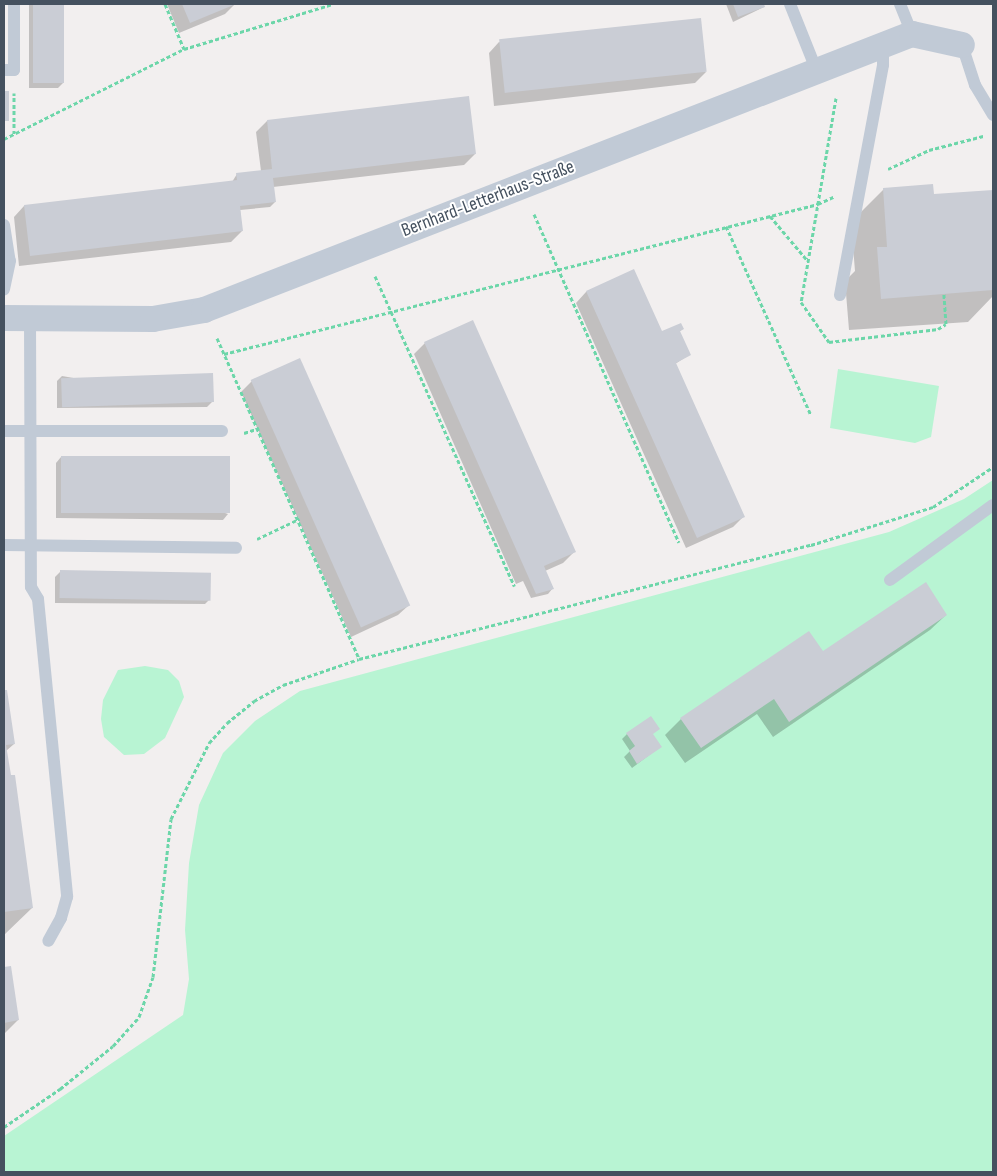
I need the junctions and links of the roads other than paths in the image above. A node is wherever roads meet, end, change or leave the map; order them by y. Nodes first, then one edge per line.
1 (14, 4) edge
2 (790, 4) edge
3 (900, 4) edge
4 (912, 34) junction
5 (884, 44) junction
6 (962, 45) joint
7 (816, 69) junction
8 (4, 70) edge
9 (993, 115) edge
10 (4, 225) edge
11 (4, 289) edge
12 (840, 295) dead end
13 (4, 318) edge
14 (30, 318) junction
15 (4, 431) edge
16 (30, 431) junction
17 (222, 431) dead end
18 (993, 505) edge
19 (4, 545) edge
20 (29, 546) junction
21 (236, 548) road end
22 (890, 580) dead end
23 (48, 942) dead end

1 - 8 lane
2 - 7 lane
3 - 4 lane
4 - 5 street, Bernhard-Letterhaus-Straße
4 - 6 street
5 - 7 street, Bernhard-Letterhaus-Straße
5 - 12 lane
6 - 9 lane
7 - 14 street, Bernhard-Letterhaus-Straße
10 - 11 lane
13 - 14 street, Bernhard-Letterhaus-Straße
14 - 16 lane
15 - 16 lane
16 - 17 lane
16 - 20 lane
18 - 22 lane
19 - 20 lane
20 - 21 lane
20 - 23 lane

